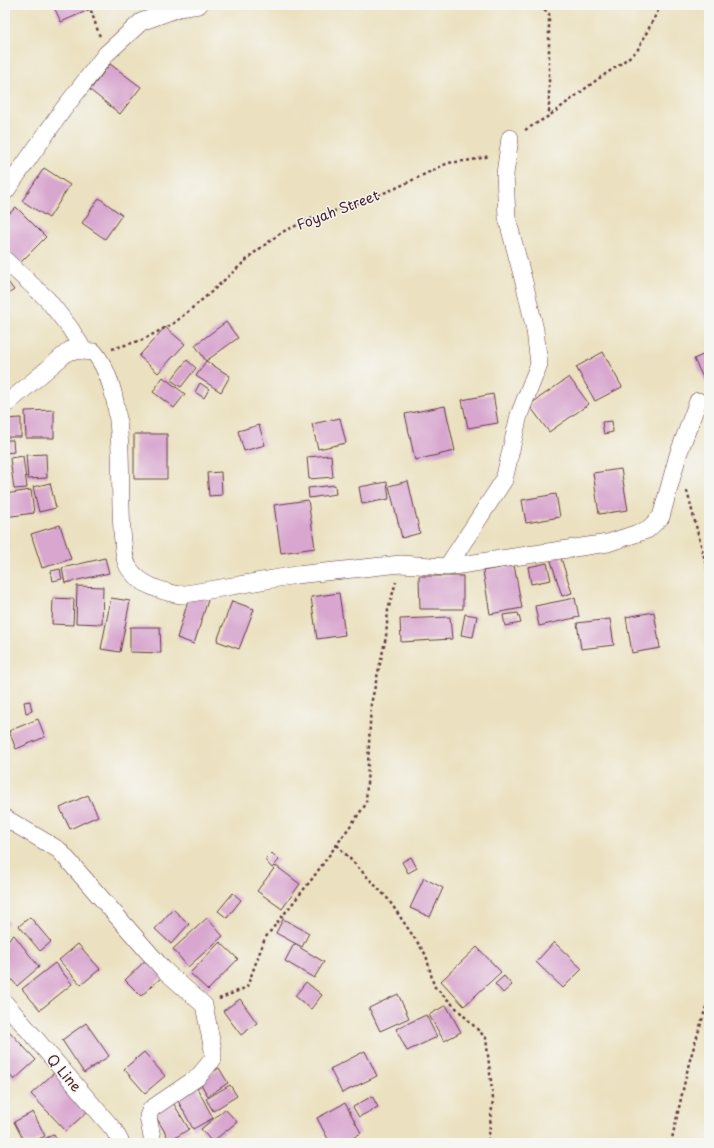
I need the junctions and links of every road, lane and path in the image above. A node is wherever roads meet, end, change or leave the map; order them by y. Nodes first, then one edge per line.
1 (89, 5) edge
2 (199, 5) edge
3 (540, 5) edge
4 (662, 5) edge
5 (106, 54) junction
6 (549, 116) junction
7 (510, 138) junction
8 (5, 192) edge
9 (5, 260) edge
10 (109, 349) dead end
11 (70, 350) junction
12 (698, 401) dead end
13 (5, 405) edge
14 (686, 486) dead end
15 (401, 564) junction
16 (447, 567) junction
17 (709, 576) edge
18 (5, 818) edge
19 (337, 845) junction
20 (709, 997) edge
21 (5, 1003) edge
22 (204, 1005) junction
23 (121, 1143) edge
24 (153, 1143) edge
25 (488, 1143) edge
26 (671, 1143) edge

1 - 5 path
2 - 5 street
3 - 6 path
4 - 6 path, Foyah Street
5 - 8 street
6 - 7 path, Foyah Street
7 - 10 path, Foyah Street
7 - 16 street
9 - 11 street
11 - 13 street
11 - 15 street
12 - 16 street
14 - 17 path
15 - 16 street
15 - 19 path
18 - 22 street
19 - 22 path
19 - 25 path
20 - 26 path
21 - 23 street, Q Line
22 - 24 street

